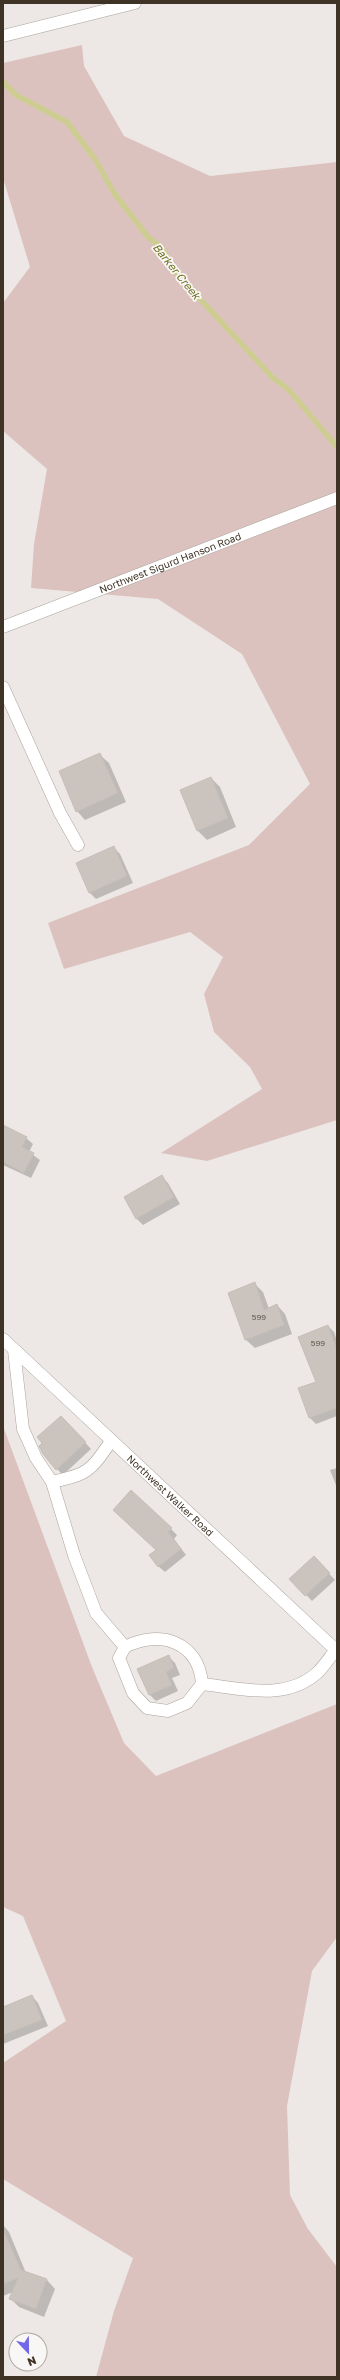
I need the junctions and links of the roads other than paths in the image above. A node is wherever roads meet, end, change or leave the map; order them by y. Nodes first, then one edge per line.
1 (135, 3) edge
2 (3, 36) edge
3 (337, 498) edge
4 (3, 627) edge
5 (3, 687) edge
6 (78, 845) dead end
7 (3, 1339) edge
8 (14, 1350) junction
9 (112, 1441) junction
10 (52, 1482) junction
11 (125, 1647) junction
12 (336, 1651) edge
13 (202, 1684) junction

1 - 2 street
3 - 4 street, Northwest Sigurd Hanson Road
5 - 6 street
7 - 8 street, Northwest Walker Road
8 - 9 street, Northwest Walker Road
8 - 10 street
9 - 10 street
9 - 12 street, Northwest Walker Road
10 - 11 street
11 - 13 street
11 - 13 street
12 - 13 street

